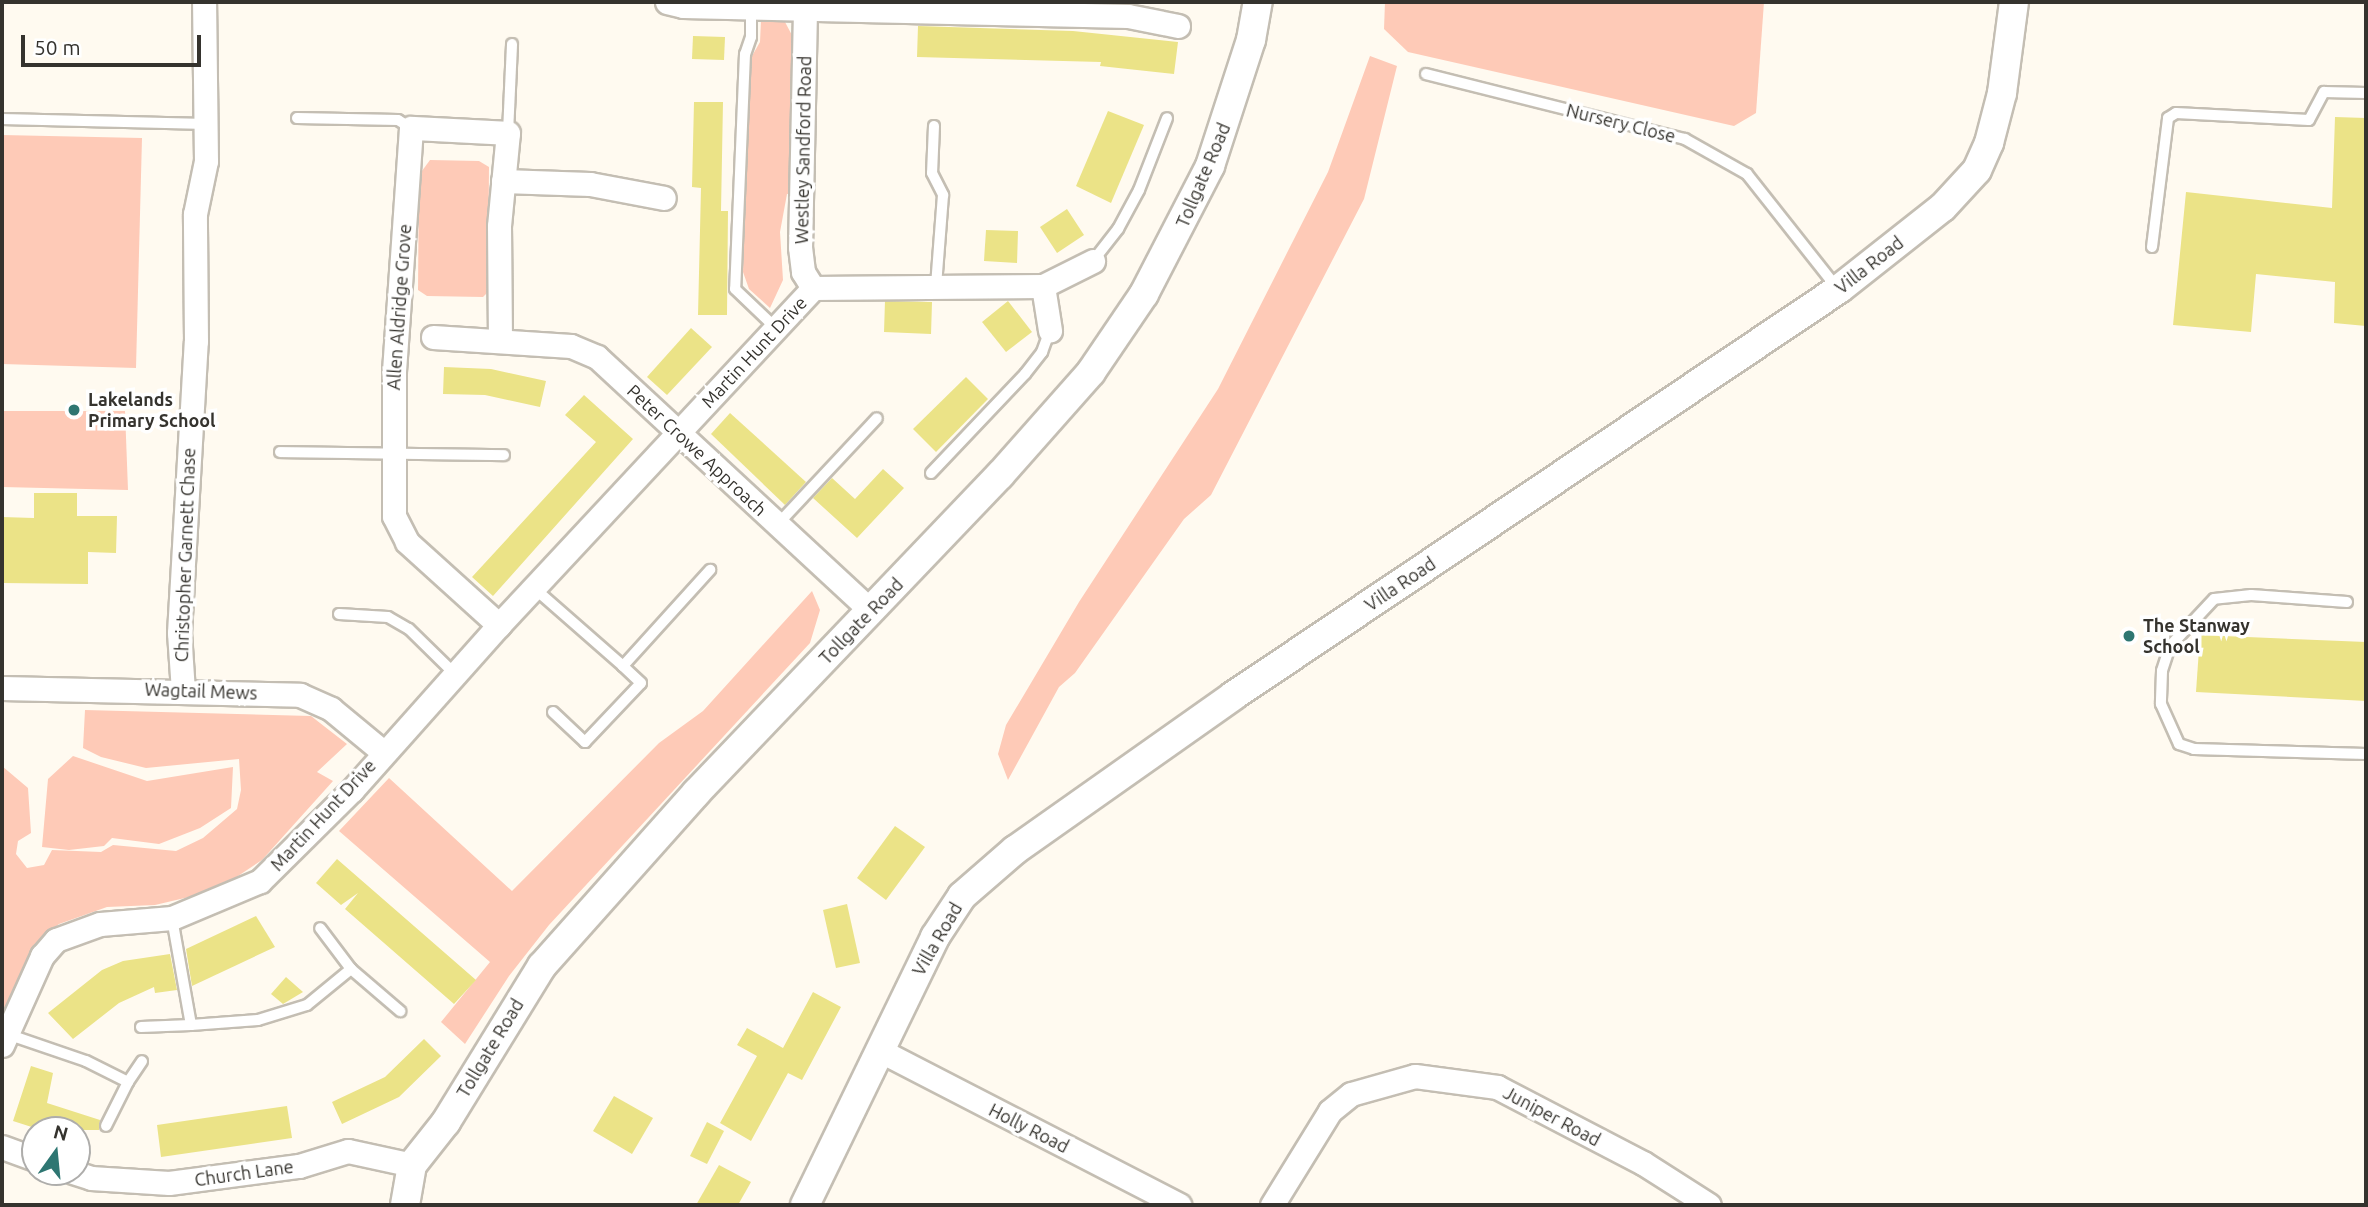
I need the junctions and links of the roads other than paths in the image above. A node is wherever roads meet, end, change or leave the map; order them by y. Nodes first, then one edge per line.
1 (204, 2) edge
2 (667, 2) edge
3 (1258, 2) edge
4 (2014, 2) edge
5 (751, 8) junction
6 (1129, 9) edge
7 (805, 10) junction
8 (1178, 26) dead end
9 (512, 44) dead end
10 (1426, 74) dead end
11 (2366, 93) edge
12 (297, 118) dead end
13 (1167, 118) dead end
14 (2, 119) edge
15 (207, 124) junction
16 (934, 126) dead end
17 (411, 128) junction
18 (508, 133) junction
19 (503, 181) junction
20 (664, 198) dead end
21 (2152, 247) dead end
22 (1093, 261) joint
23 (936, 286) junction
24 (1043, 286) junction
25 (813, 288) junction
26 (1839, 289) junction
27 (776, 328) junction
28 (1050, 330) joint
29 (433, 337) dead end
30 (500, 340) junction
31 (877, 418) dead end
32 (678, 435) junction
33 (281, 452) dead end
34 (391, 453) junction
35 (504, 455) dead end
36 (931, 473) dead end
37 (778, 525) junction
38 (710, 570) dead end
39 (534, 588) junction
40 (2347, 602) dead end
41 (870, 610) junction
42 (339, 614) dead end
43 (499, 625) junction
44 (623, 666) junction
45 (454, 673) junction
46 (2, 688) edge
47 (183, 691) junction
48 (553, 712) dead end
49 (382, 751) junction
50 (2366, 754) edge
51 (172, 919) junction
52 (320, 928) dead end
53 (351, 969) junction
54 (400, 1011) dead end
55 (191, 1025) junction
56 (141, 1027) dead end
57 (4, 1039) edge
58 (879, 1050) junction
59 (142, 1061) dead end
60 (128, 1082) junction
61 (106, 1126) dead end
62 (2, 1147) edge
63 (21, 1154) edge
64 (412, 1165) junction
65 (91, 1178) edge
66 (405, 1205) edge
67 (805, 1205) edge
68 (1179, 1205) edge
69 (1272, 1205) edge
70 (1709, 1205) edge

1 - 15 street, Christopher Garnett Chase
2 - 5 street
3 - 41 street, Tollgate Road
4 - 26 street, Villa Road
5 - 7 street
5 - 27 lane
6 - 7 street
6 - 8 street
7 - 25 street, Westley Sandford Road
9 - 18 lane
10 - 26 lane, Nursery Close
11 - 21 lane
12 - 17 lane
13 - 22 lane
14 - 15 lane
15 - 47 street, Christopher Garnett Chase
16 - 23 lane
17 - 18 street
17 - 34 street, Allen Aldridge Grove
18 - 19 street
19 - 20 street
19 - 30 street
22 - 24 street, Martin Hunt Drive
23 - 24 street, Martin Hunt Drive
23 - 25 street, Martin Hunt Drive
24 - 28 street
25 - 27 street, Martin Hunt Drive
26 - 58 street, Villa Road
27 - 32 street, Martin Hunt Drive
28 - 36 lane
29 - 30 street, Peter Crowe Approach
30 - 32 street, Peter Crowe Approach
31 - 37 lane
32 - 37 street, Peter Crowe Approach
32 - 39 street, Martin Hunt Drive
33 - 34 lane
34 - 35 lane
34 - 43 street, Allen Aldridge Grove
37 - 41 street, Peter Crowe Approach
38 - 44 lane
39 - 43 street, Martin Hunt Drive
39 - 44 lane
40 - 50 lane
41 - 64 street, Tollgate Road
42 - 45 lane
43 - 45 street, Martin Hunt Drive
44 - 48 lane
45 - 49 street, Martin Hunt Drive
46 - 47 street, Wagtail Mews
47 - 49 street, Wagtail Mews
49 - 51 street, Martin Hunt Drive
51 - 55 lane
51 - 57 street, Martin Hunt Drive
52 - 53 lane
53 - 54 lane
53 - 55 lane
55 - 56 lane
57 - 60 lane
58 - 67 street, Villa Road
58 - 68 street, Holly Road
59 - 60 lane
60 - 61 lane
62 - 63 street
64 - 65 street, Church Lane
64 - 66 street, Tollgate Road
69 - 70 street, Juniper Road

